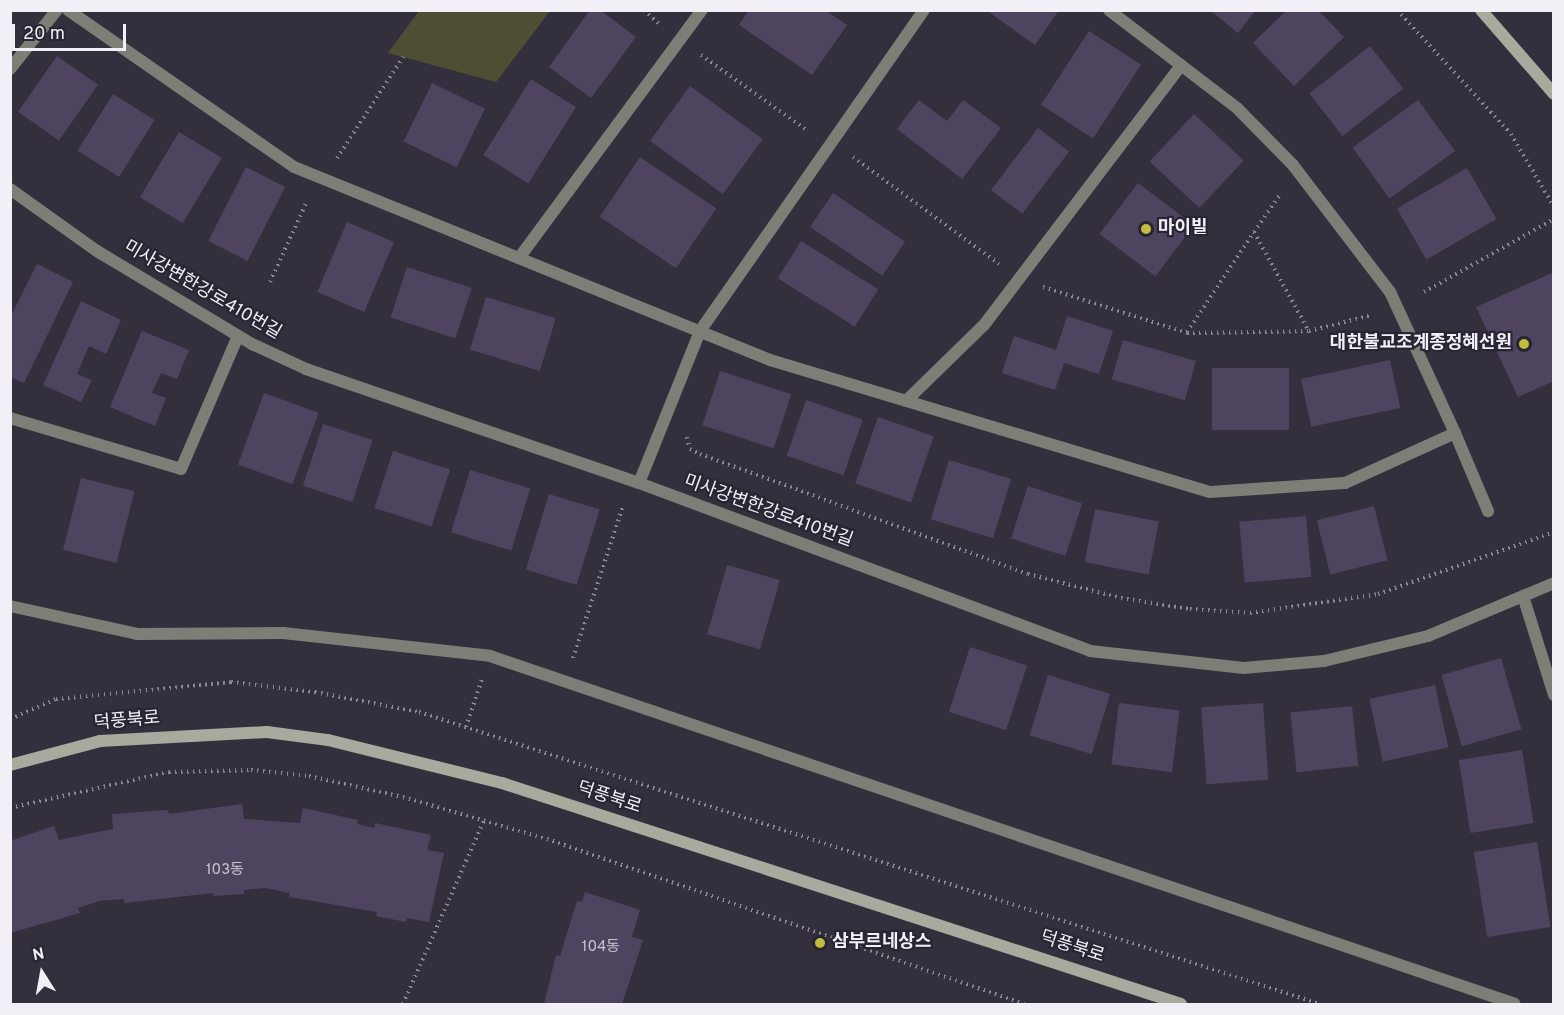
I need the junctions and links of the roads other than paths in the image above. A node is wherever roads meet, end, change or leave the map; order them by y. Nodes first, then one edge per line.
1 (57, 10) edge
2 (68, 10) edge
3 (702, 10) edge
4 (924, 10) edge
5 (1110, 10) edge
6 (1481, 10) edge
7 (1181, 65) junction
8 (10, 69) edge
9 (1554, 94) edge
10 (10, 189) edge
11 (519, 258) junction
12 (700, 331) junction
13 (238, 336) junction
14 (906, 401) junction
15 (10, 418) edge
16 (1455, 433) junction
17 (639, 483) junction
18 (1488, 511) dead end
19 (1554, 583) edge
20 (1523, 596) junction
21 (10, 606) edge
22 (1554, 695) edge
23 (10, 765) edge
24 (1181, 1005) edge
25 (1515, 1005) edge

1 - 8 street
2 - 11 street
3 - 11 street
4 - 12 street
5 - 7 street
6 - 9 street
7 - 14 street
7 - 16 street
10 - 13 street, 미사강변한강로410번길
11 - 12 street
12 - 14 street
12 - 17 street
13 - 15 street
13 - 17 street, 미사강변한강로410번길
14 - 16 street
16 - 18 street
17 - 20 street, 미사강변한강로410번길
19 - 20 street, 미사강변한강로410번길
20 - 22 street
21 - 25 street
23 - 24 street, 덕풍북로

